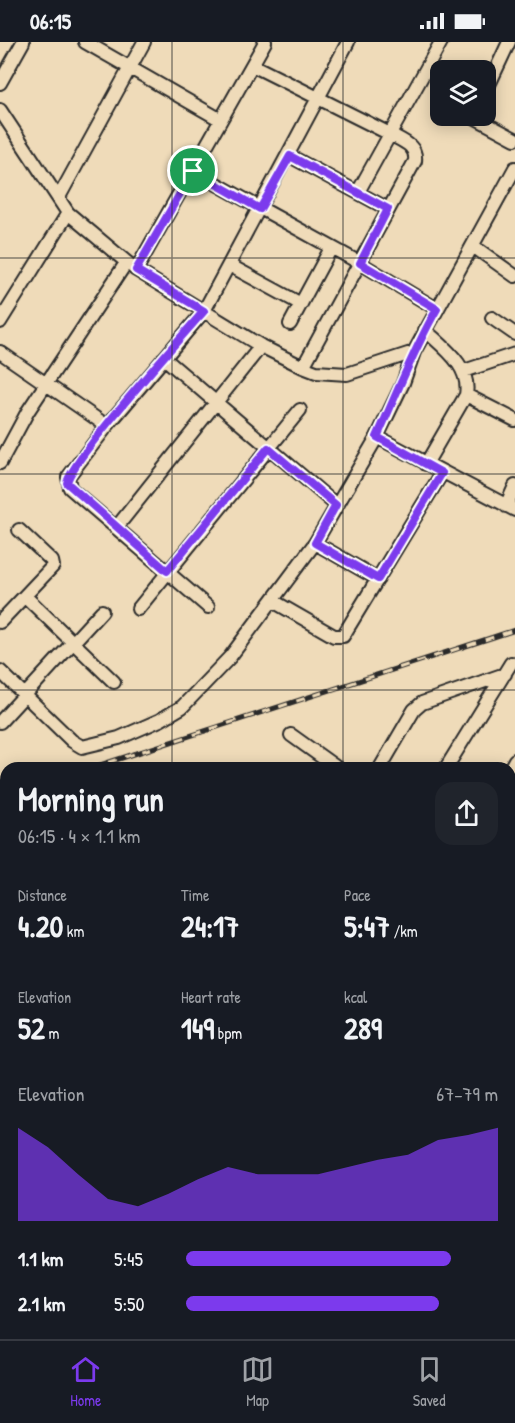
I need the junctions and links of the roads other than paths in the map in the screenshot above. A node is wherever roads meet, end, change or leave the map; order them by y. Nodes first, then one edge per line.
1 (23, 42) edge
2 (86, 42) edge
3 (144, 42) edge
4 (265, 42) edge
5 (348, 42) edge
6 (509, 42) edge
7 (439, 43) edge
8 (252, 65) junction
9 (131, 67) junction
10 (496, 70) edge
11 (0, 83) edge
12 (319, 100) junction
13 (0, 110) edge
14 (221, 120) junction
15 (492, 126) edge
16 (390, 134) junction
17 (515, 139) edge
18 (290, 156) junction
19 (515, 168) edge
20 (193, 171) junction
21 (358, 192) junction
22 (59, 197) junction
23 (260, 209) junction
24 (388, 209) junction
25 (68, 213) junction
26 (331, 248) junction
27 (466, 258) junction
28 (360, 263) junction
29 (230, 265) junction
30 (131, 266) junction
31 (515, 276) edge
32 (301, 304) junction
33 (437, 309) junction
34 (204, 311) junction
35 (492, 318) dead end
36 (0, 322) edge
37 (290, 324) dead end
38 (425, 330) junction
39 (515, 334) edge
40 (261, 346) junction
41 (0, 352) edge
42 (414, 352) junction
43 (512, 356) edge
44 (164, 358) junction
45 (303, 368) junction
46 (464, 371) junction
47 (45, 384) junction
48 (466, 395) junction
49 (216, 403) junction
50 (300, 410) dead end
51 (515, 420) edge
52 (107, 426) junction
53 (377, 437) junction
54 (268, 448) junction
55 (1, 459) edge
56 (426, 464) junction
57 (442, 473) junction
58 (515, 486) edge
59 (336, 505) junction
60 (511, 508) edge
61 (116, 528) junction
62 (20, 530) dead end
63 (315, 543) junction
64 (167, 571) junction
65 (378, 579) junction
66 (25, 596) junction
67 (273, 601) junction
68 (208, 607) dead end
69 (138, 609) dead end
70 (102, 611) dead end
71 (0, 622) edge
72 (72, 642) junction
73 (0, 672) edge
74 (114, 682) dead end
75 (23, 694) junction
76 (0, 722) edge
77 (291, 735) dead end
78 (329, 762) edge
79 (384, 762) edge
80 (450, 762) edge

1 - 11 street
2 - 9 street
3 - 9 street
4 - 8 street
5 - 12 street
6 - 10 street
7 - 16 street
8 - 12 street
8 - 14 street
9 - 14 street
9 - 22 street
12 - 16 street
12 - 18 street
13 - 22 street
14 - 20 street
15 - 17 street
16 - 21 street
16 - 24 street
18 - 21 street
18 - 23 street
19 - 27 street
20 - 23 street
20 - 30 street
21 - 24 street
22 - 25 street
23 - 26 street
23 - 29 street
24 - 28 street
25 - 30 street
25 - 36 street
26 - 28 street
26 - 32 street
27 - 31 street
27 - 33 street
28 - 33 street
28 - 45 street
29 - 32 street
29 - 34 street
30 - 34 street
30 - 47 street
32 - 37 street
33 - 38 street
34 - 40 street
34 - 44 street
35 - 39 street
38 - 42 street
38 - 46 street
40 - 45 street
40 - 49 street
41 - 47 street
42 - 45 street
42 - 53 street
43 - 46 street
44 - 49 street
44 - 52 street
46 - 48 street
47 - 52 street
47 - 55 street
48 - 51 street
48 - 56 street
49 - 54 street
49 - 61 street
50 - 54 street
52 - 61 street
53 - 56 street
53 - 59 street
54 - 59 street
54 - 64 street
56 - 57 street
57 - 60 street
57 - 65 street
58 - 60 street
59 - 63 street
61 - 64 street
62 - 66 street
63 - 65 street
63 - 67 street
64 - 68 street
64 - 69 street
65 - 67 street
66 - 71 street
66 - 72 street
67 - 75 street
70 - 72 street
72 - 74 street
72 - 75 street
73 - 75 street
75 - 76 street
77 - 78 street
79 - 80 street

